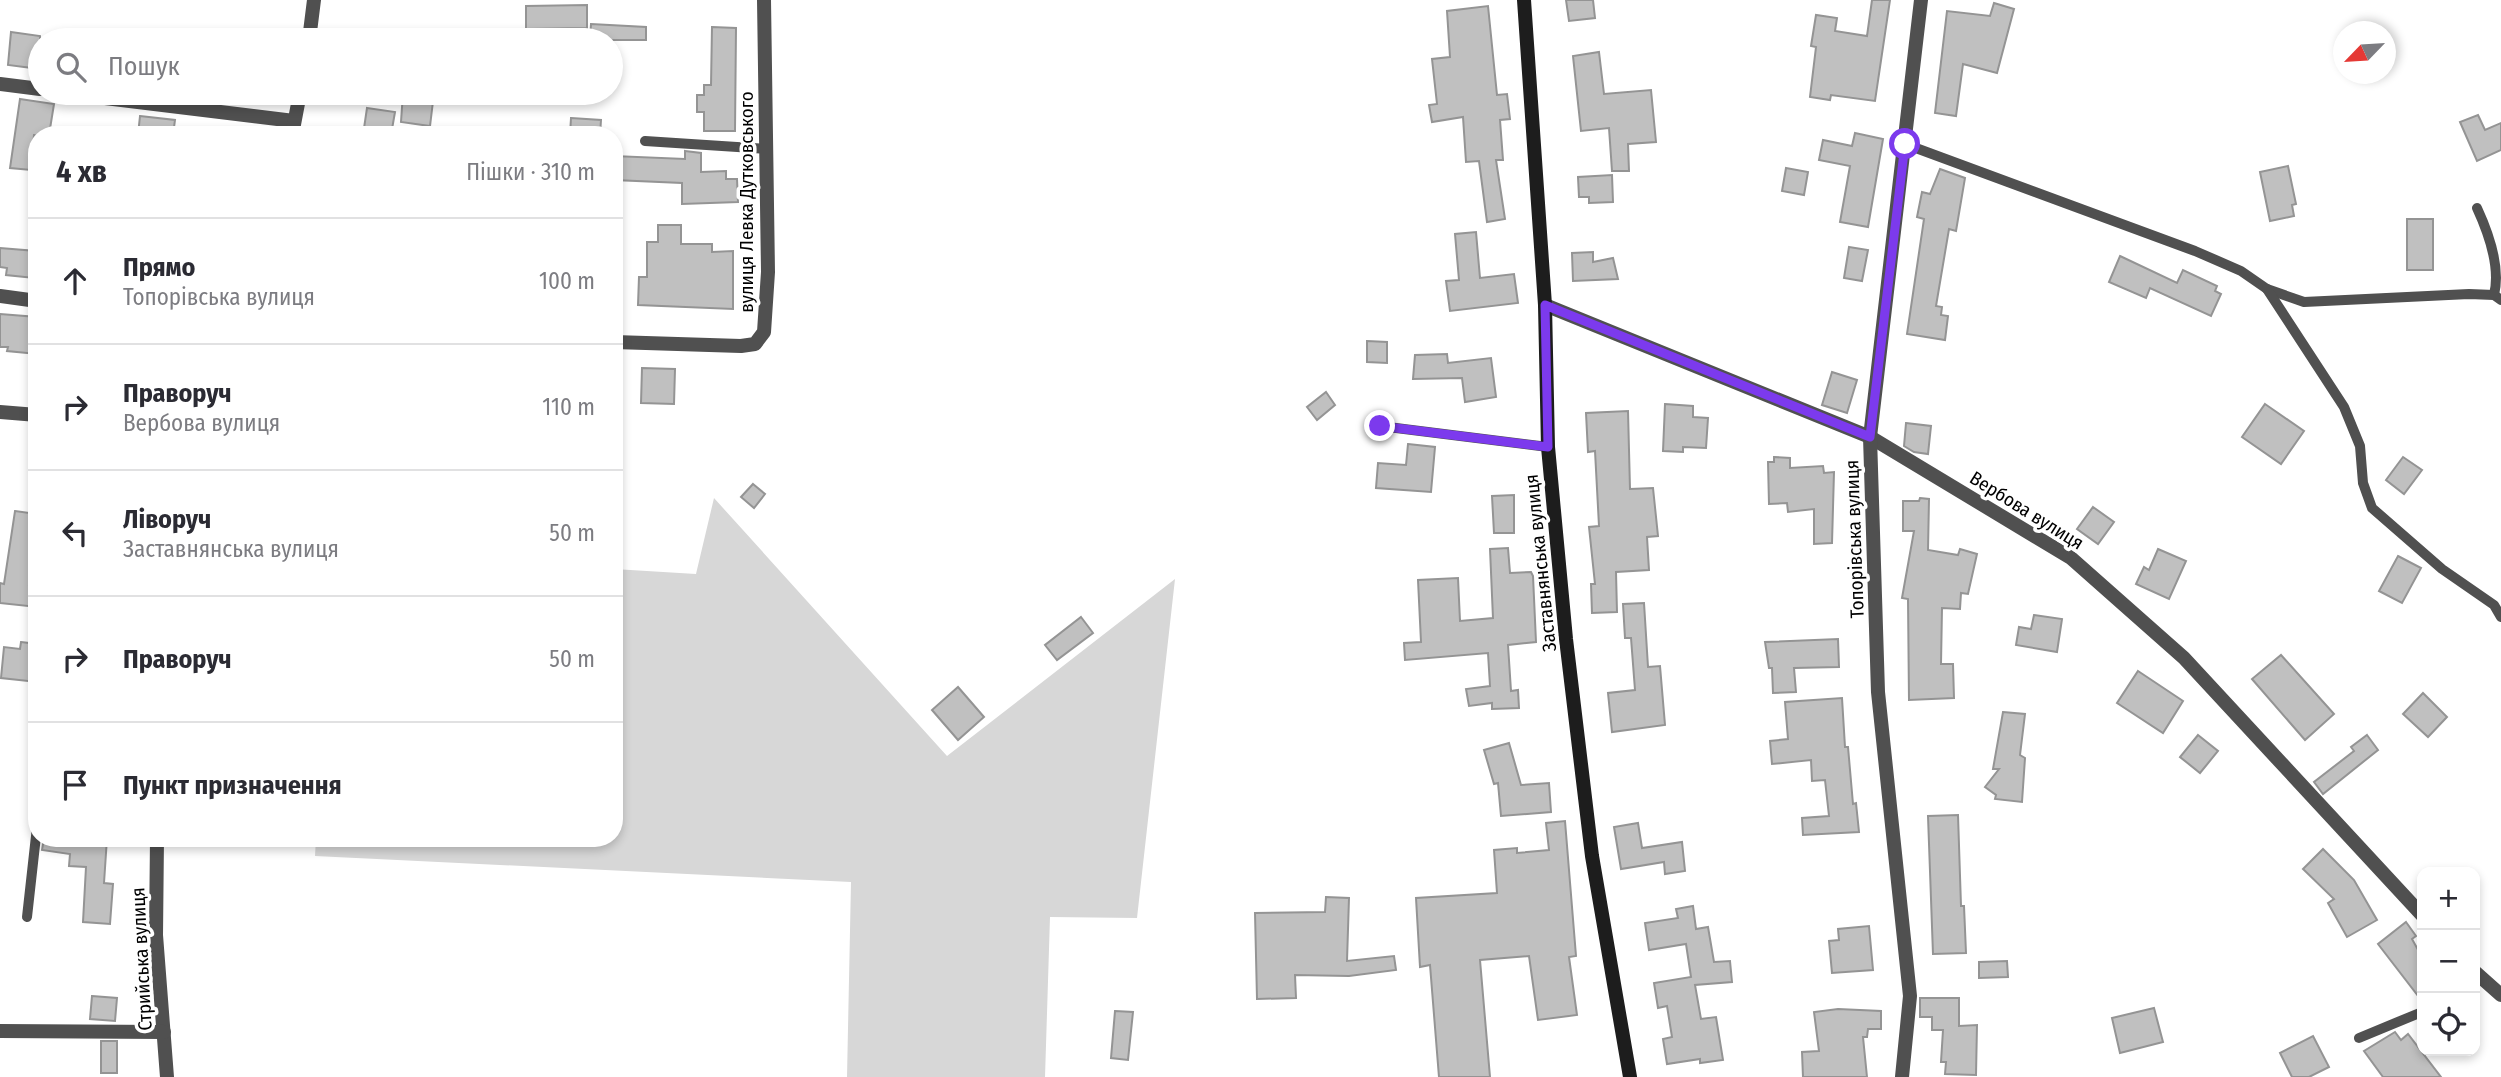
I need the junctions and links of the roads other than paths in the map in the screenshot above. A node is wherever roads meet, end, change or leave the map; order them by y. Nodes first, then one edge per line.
1 (314, 0) edge
2 (764, 0) edge
3 (1524, 0) edge
4 (1921, 0) edge
5 (311, 28) edge
6 (0, 84) edge
7 (28, 88) edge
8 (143, 105) edge
9 (298, 105) edge
10 (280, 126) edge
11 (293, 126) edge
12 (645, 141) dead end
13 (1905, 144) junction
14 (768, 149) junction
15 (2477, 208) dead end
16 (2267, 289) junction
17 (0, 296) edge
18 (2498, 296) edge
19 (28, 300) edge
20 (1545, 305) junction
21 (623, 342) edge
22 (0, 412) edge
23 (28, 414) edge
24 (1380, 426) dead end
25 (1870, 437) junction
26 (1548, 447) junction
27 (2501, 617) edge
28 (35, 847) edge
29 (157, 847) edge
30 (2417, 910) edge
31 (27, 917) dead end
32 (2480, 977) edge
33 (2501, 995) edge
34 (2417, 1014) edge
35 (0, 1031) edge
36 (164, 1032) junction
37 (2359, 1038) dead end
38 (167, 1077) edge
39 (1626, 1077) edge
40 (1902, 1077) edge

1 - 5 street
2 - 14 street, вулиця Левка Дутковського
3 - 20 street, Заставнянська вулиця
4 - 13 street, Топорівська вулиця
6 - 7 street
8 - 10 street
9 - 11 street
12 - 14 lane
13 - 16 lane
13 - 25 street, Топорівська вулиця
14 - 21 street, вулиця Левка Дутковського
15 - 18 lane
16 - 18 lane
16 - 27 lane
17 - 19 street
20 - 25 street, Вербова вулиця
20 - 26 street, Заставнянська вулиця
22 - 23 street
24 - 26 lane
25 - 30 street, Вербова вулиця
25 - 40 street, Топорівська вулиця
26 - 39 street, Заставнянська вулиця
28 - 31 lane
29 - 36 street, Стрийська вулиця
32 - 33 street
34 - 37 lane
35 - 36 street
36 - 38 street, Стрийська вулиця

